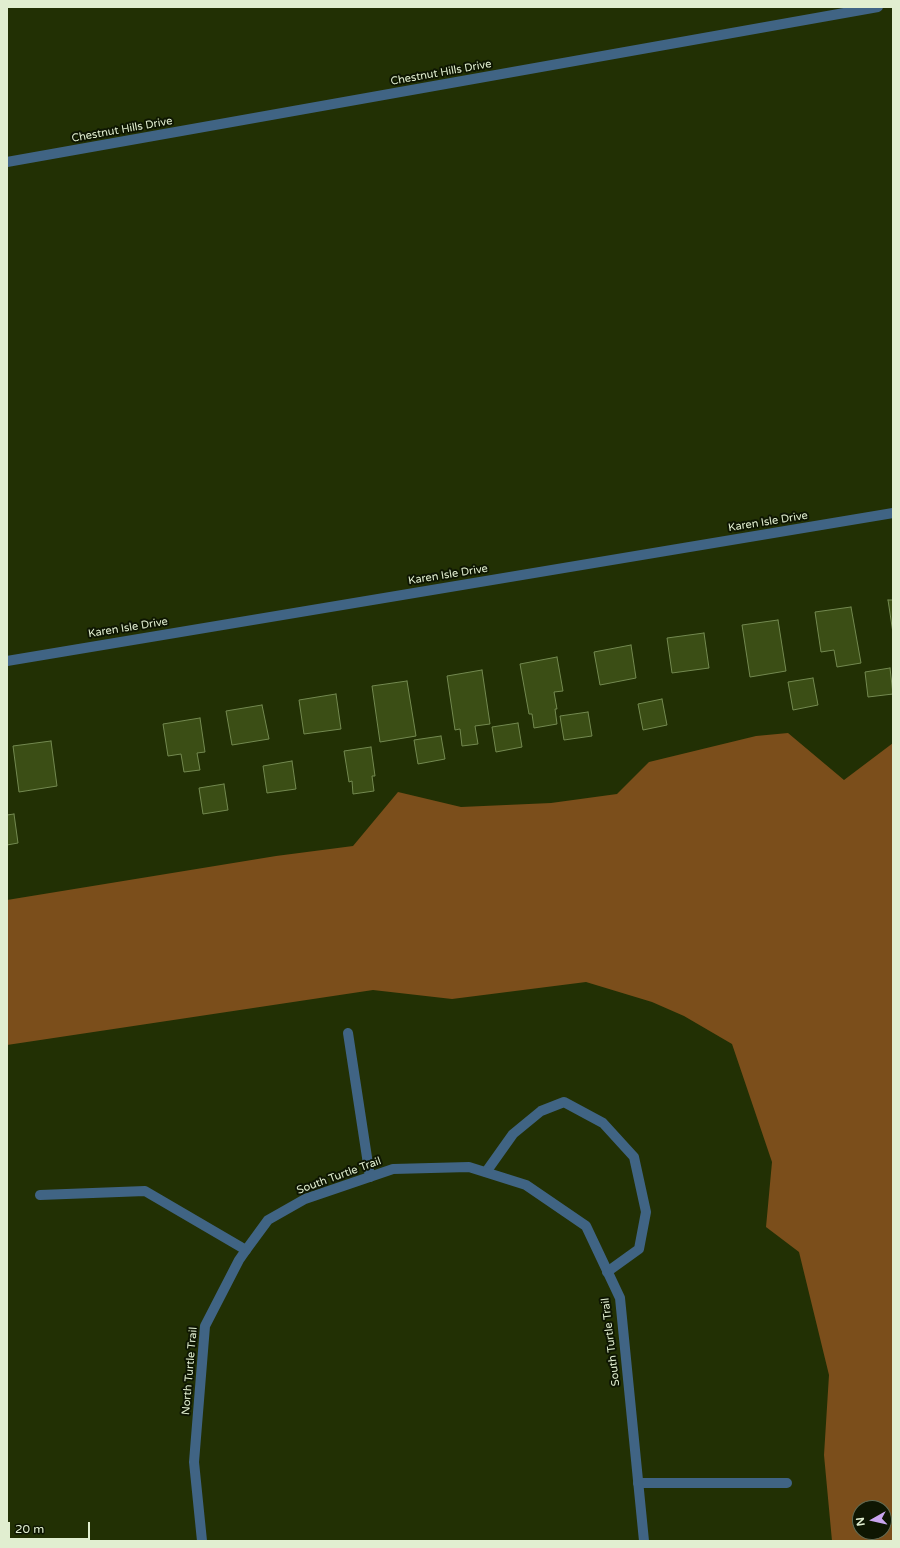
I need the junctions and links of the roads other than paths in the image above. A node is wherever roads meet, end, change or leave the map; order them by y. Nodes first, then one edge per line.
1 (878, 7) edge
2 (7, 162) edge
3 (893, 513) edge
4 (7, 661) edge
5 (348, 1033) dead end
6 (486, 1172) junction
7 (370, 1177) junction
8 (40, 1195) dead end
9 (268, 1220) joint
10 (246, 1250) junction
11 (607, 1272) junction
12 (638, 1483) junction
13 (787, 1483) dead end
14 (202, 1541) edge
15 (644, 1541) edge

1 - 2 street, Chestnut Hills Drive
3 - 4 street, Karen Isle Drive
5 - 7 street
6 - 7 street, South Turtle Trail
6 - 11 street, South Turtle Trail
6 - 11 street
7 - 9 street, South Turtle Trail
8 - 10 street
9 - 10 street, North Turtle Trail
10 - 14 street, North Turtle Trail
11 - 12 street, South Turtle Trail
12 - 13 street
12 - 15 street, South Turtle Trail

